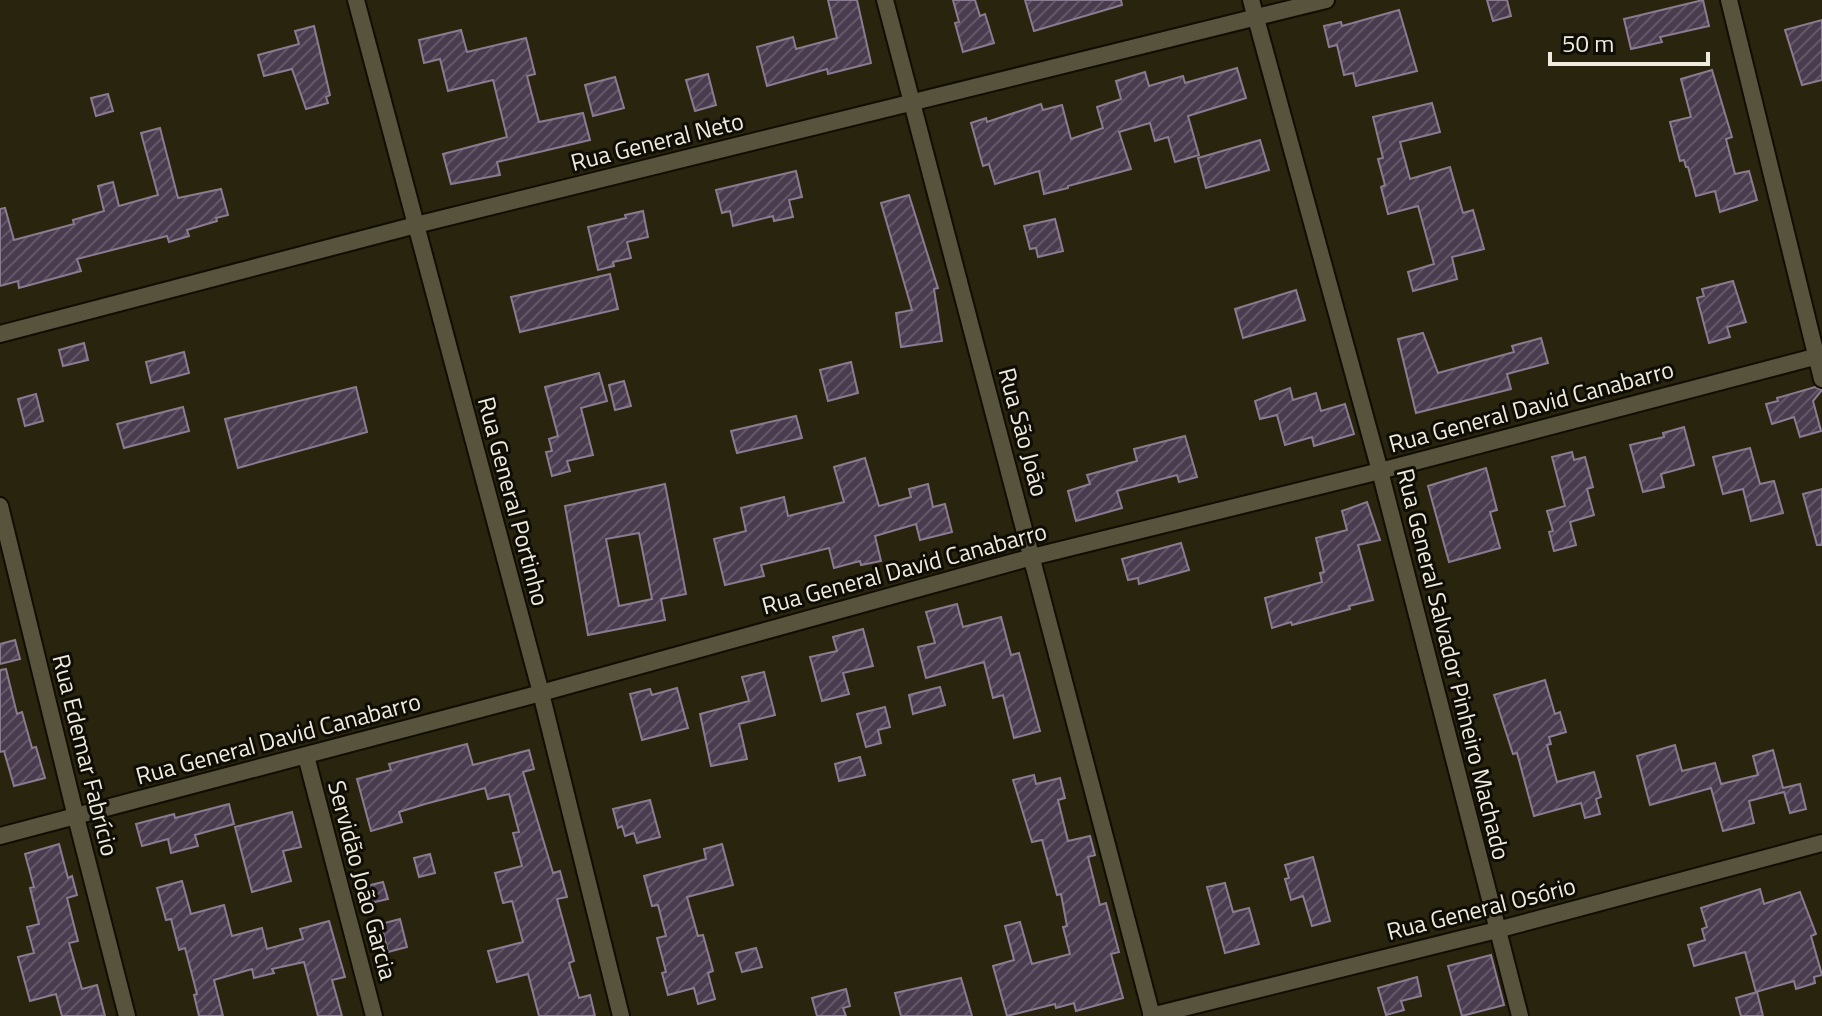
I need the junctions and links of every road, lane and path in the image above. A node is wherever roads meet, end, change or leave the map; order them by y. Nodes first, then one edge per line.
1 (356, 0) edge
2 (885, 0) edge
3 (1326, 0) edge
4 (1729, 0) edge
5 (1253, 8) edge
6 (914, 103) junction
7 (416, 225) junction
8 (0, 334) edge
9 (1819, 355) edge
10 (1822, 379) edge
11 (1380, 471) junction
12 (0, 506) edge
13 (1032, 557) junction
14 (541, 693) junction
15 (306, 756) junction
16 (76, 817) junction
17 (0, 836) edge
18 (1822, 843) edge
19 (1497, 930) junction
20 (127, 1016) edge
21 (374, 1016) edge
22 (621, 1016) edge
23 (1151, 1016) edge
24 (1520, 1016) edge

1 - 7 street, Rua General Portinho
2 - 6 street, Rua São João
3 - 5 street, Rua General Neto
4 - 9 street
5 - 6 street, Rua General Neto
5 - 11 street, Rua General Salvador Pinheiro Machado
6 - 7 street, Rua General Neto
6 - 13 street, Rua São João
7 - 8 street, Rua General Neto
7 - 14 street, Rua General Portinho
9 - 10 street
9 - 11 street, Rua General David Canabarro
11 - 13 street, Rua General David Canabarro
11 - 19 street, Rua General Salvador Pinheiro Machado
12 - 16 street, Rua Edemar Fabrício
13 - 14 street, Rua General David Canabarro
13 - 23 street, Rua São João
14 - 15 street, Rua General David Canabarro
14 - 22 street, Rua General Portinho
15 - 16 street, Rua General David Canabarro
15 - 21 street, Servidão João Garcia
16 - 17 street, Rua General David Canabarro
16 - 20 street, Rua Edemar Fabrício
18 - 19 street, Rua General Osório
19 - 23 street, Rua General Osório
19 - 24 street, Rua General Salvador Pinheiro Machado

